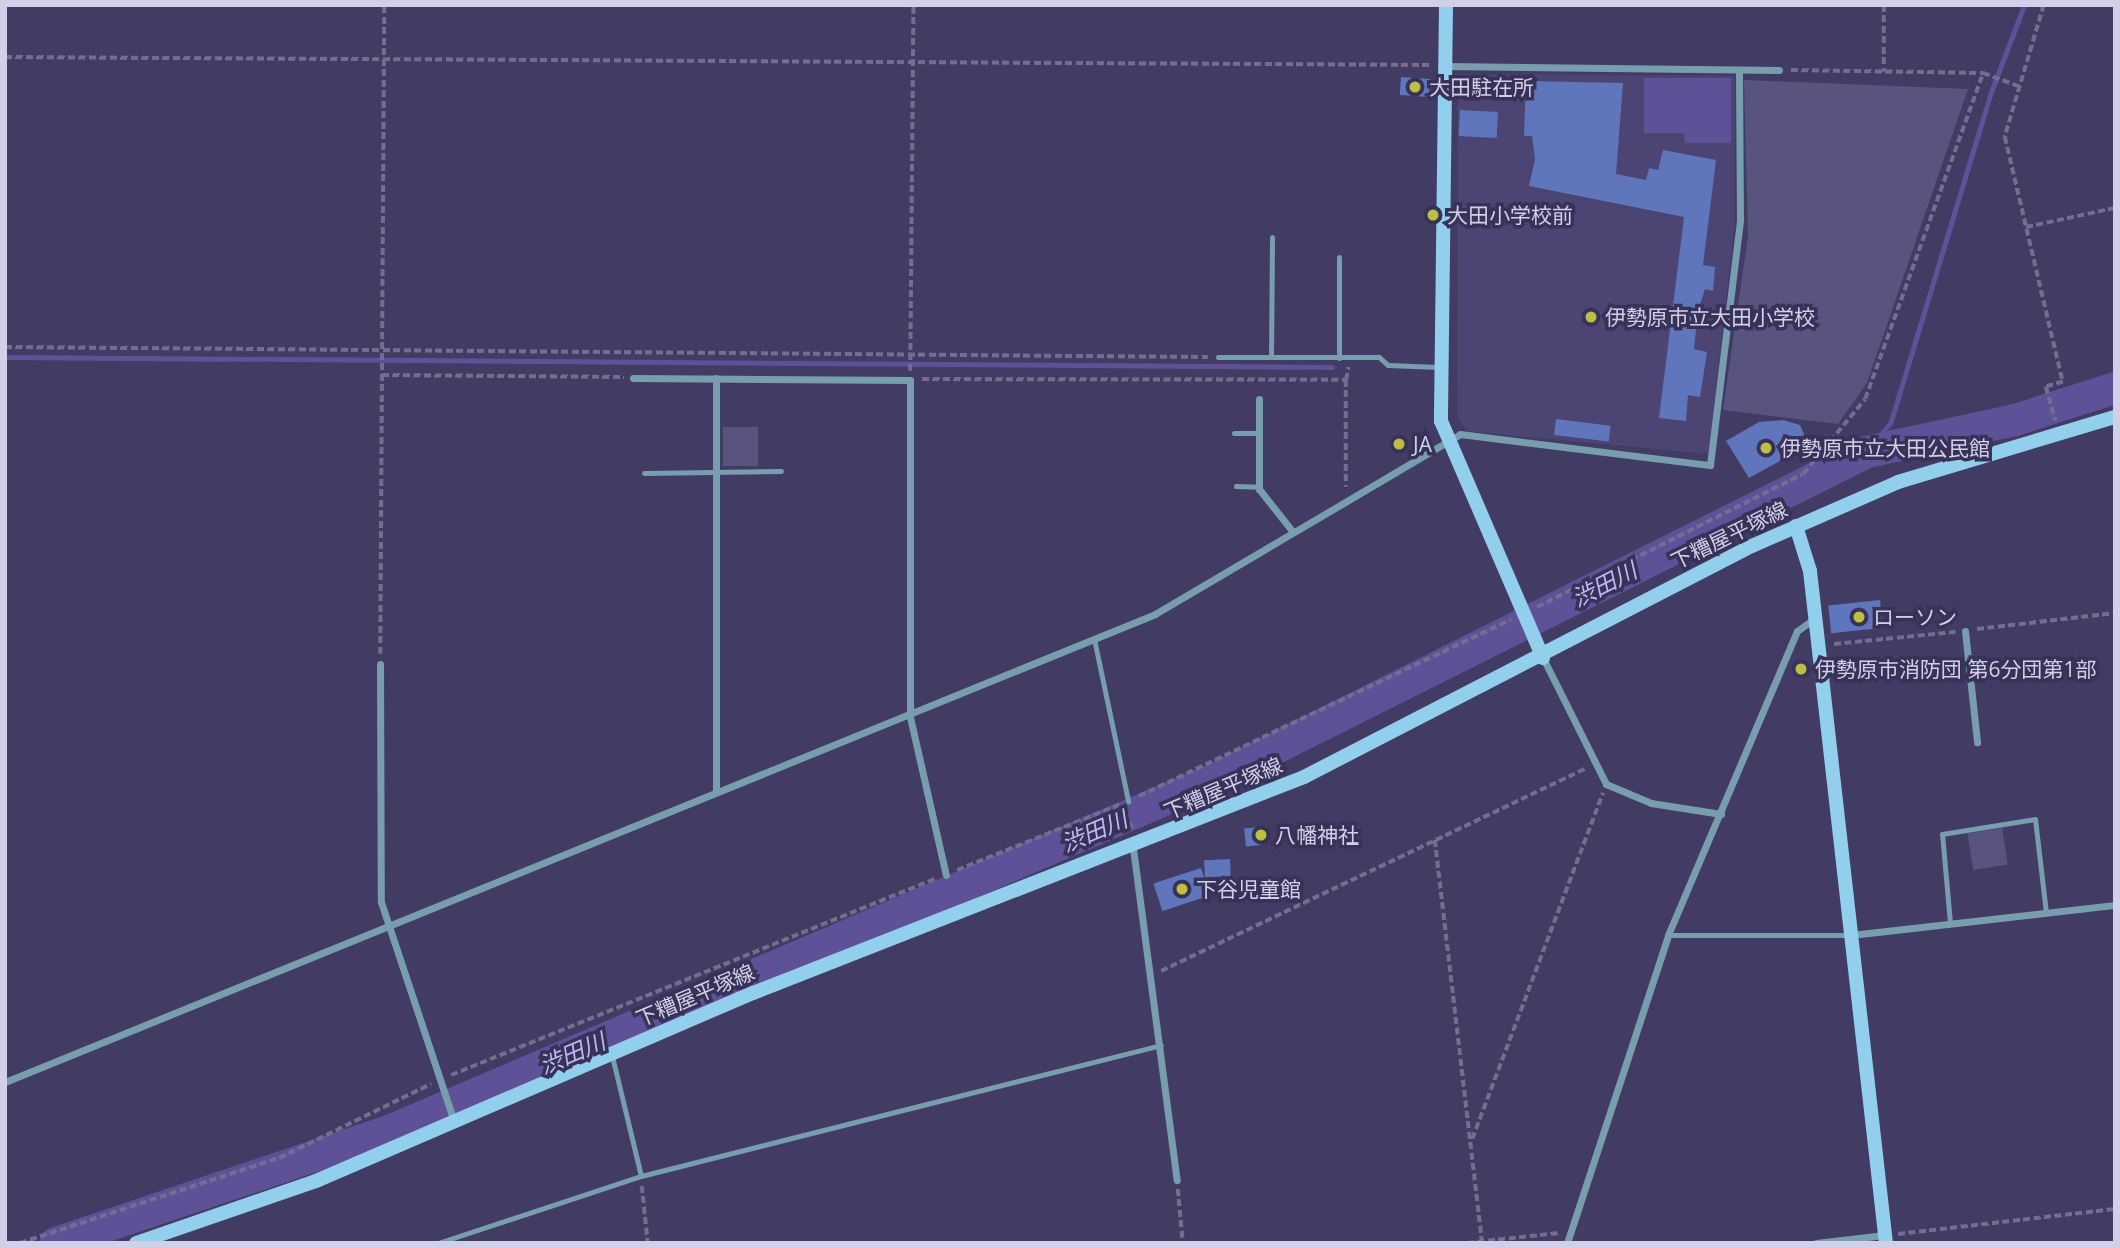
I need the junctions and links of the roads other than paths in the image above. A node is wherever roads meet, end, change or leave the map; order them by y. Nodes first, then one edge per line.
1 (1446, 5) edge
2 (1445, 65) junction
3 (1739, 70) junction
4 (1779, 70) road end
5 (1272, 237) dead end
6 (1339, 257) dead end
7 (1217, 357) road end
8 (1271, 357) junction
9 (1339, 358) junction
10 (1442, 367) junction
11 (633, 377) road end
12 (716, 378) junction
13 (1259, 399) dead end
14 (2115, 417) edge
15 (1234, 433) dead end
16 (1259, 433) junction
17 (1446, 440) junction
18 (781, 471) dead end
19 (644, 473) dead end
20 (717, 473) junction
21 (1236, 486) dead end
22 (1259, 487) junction
23 (1796, 526) junction
24 (1293, 531) junction
25 (1815, 619) junction
26 (1965, 631) dead end
27 (1094, 639) junction
28 (1543, 658) junction
29 (380, 664) road end
30 (910, 717) junction
31 (1977, 742) dead end
32 (716, 792) junction
33 (1125, 802) road end
34 (1721, 814) junction
35 (1136, 847) junction
36 (946, 875) road end
37 (2115, 905) edge
38 (2046, 912) junction
39 (1950, 923) junction
40 (387, 927) junction
41 (1668, 935) junction
42 (1851, 935) junction
43 (1161, 1045) junction
44 (612, 1054) junction
45 (5, 1082) edge
46 (454, 1122) junction
47 (641, 1176) junction
48 (1177, 1180) road end
49 (1886, 1239) edge
50 (136, 1243) edge
51 (438, 1243) edge
52 (1567, 1243) edge
53 (1816, 1243) edge

1 - 2 main road
2 - 3 street
2 - 10 main road
3 - 4 street
3 - 17 street
5 - 8 lane
6 - 9 lane
7 - 8 lane
8 - 9 lane
9 - 10 lane
10 - 17 main road
11 - 12 street
12 - 20 street
12 - 30 street
13 - 16 street
14 - 23 main road, 下糟屋平塚線
15 - 16 lane
16 - 22 street
17 - 24 street
17 - 28 main road
18 - 20 lane
19 - 20 lane
20 - 32 street
21 - 22 lane
22 - 24 street
23 - 25 main road
23 - 28 main road, 下糟屋平塚線
24 - 27 street
25 - 34 street
25 - 42 main road
26 - 31 street
27 - 30 street
27 - 33 lane
28 - 34 street
28 - 35 main road, 下糟屋平塚線
29 - 40 street
30 - 32 street
30 - 36 street
32 - 40 street
34 - 41 street
35 - 43 street
35 - 44 main road, 下糟屋平塚線
37 - 38 street
38 - 39 street
38 - 39 lane
39 - 42 street
40 - 45 street
40 - 46 street
41 - 42 lane
41 - 52 street
42 - 49 main road
43 - 47 lane
43 - 48 street
44 - 46 main road, 下糟屋平塚線
44 - 47 lane
46 - 50 main road, 下糟屋平塚線
47 - 51 lane
49 - 53 street

